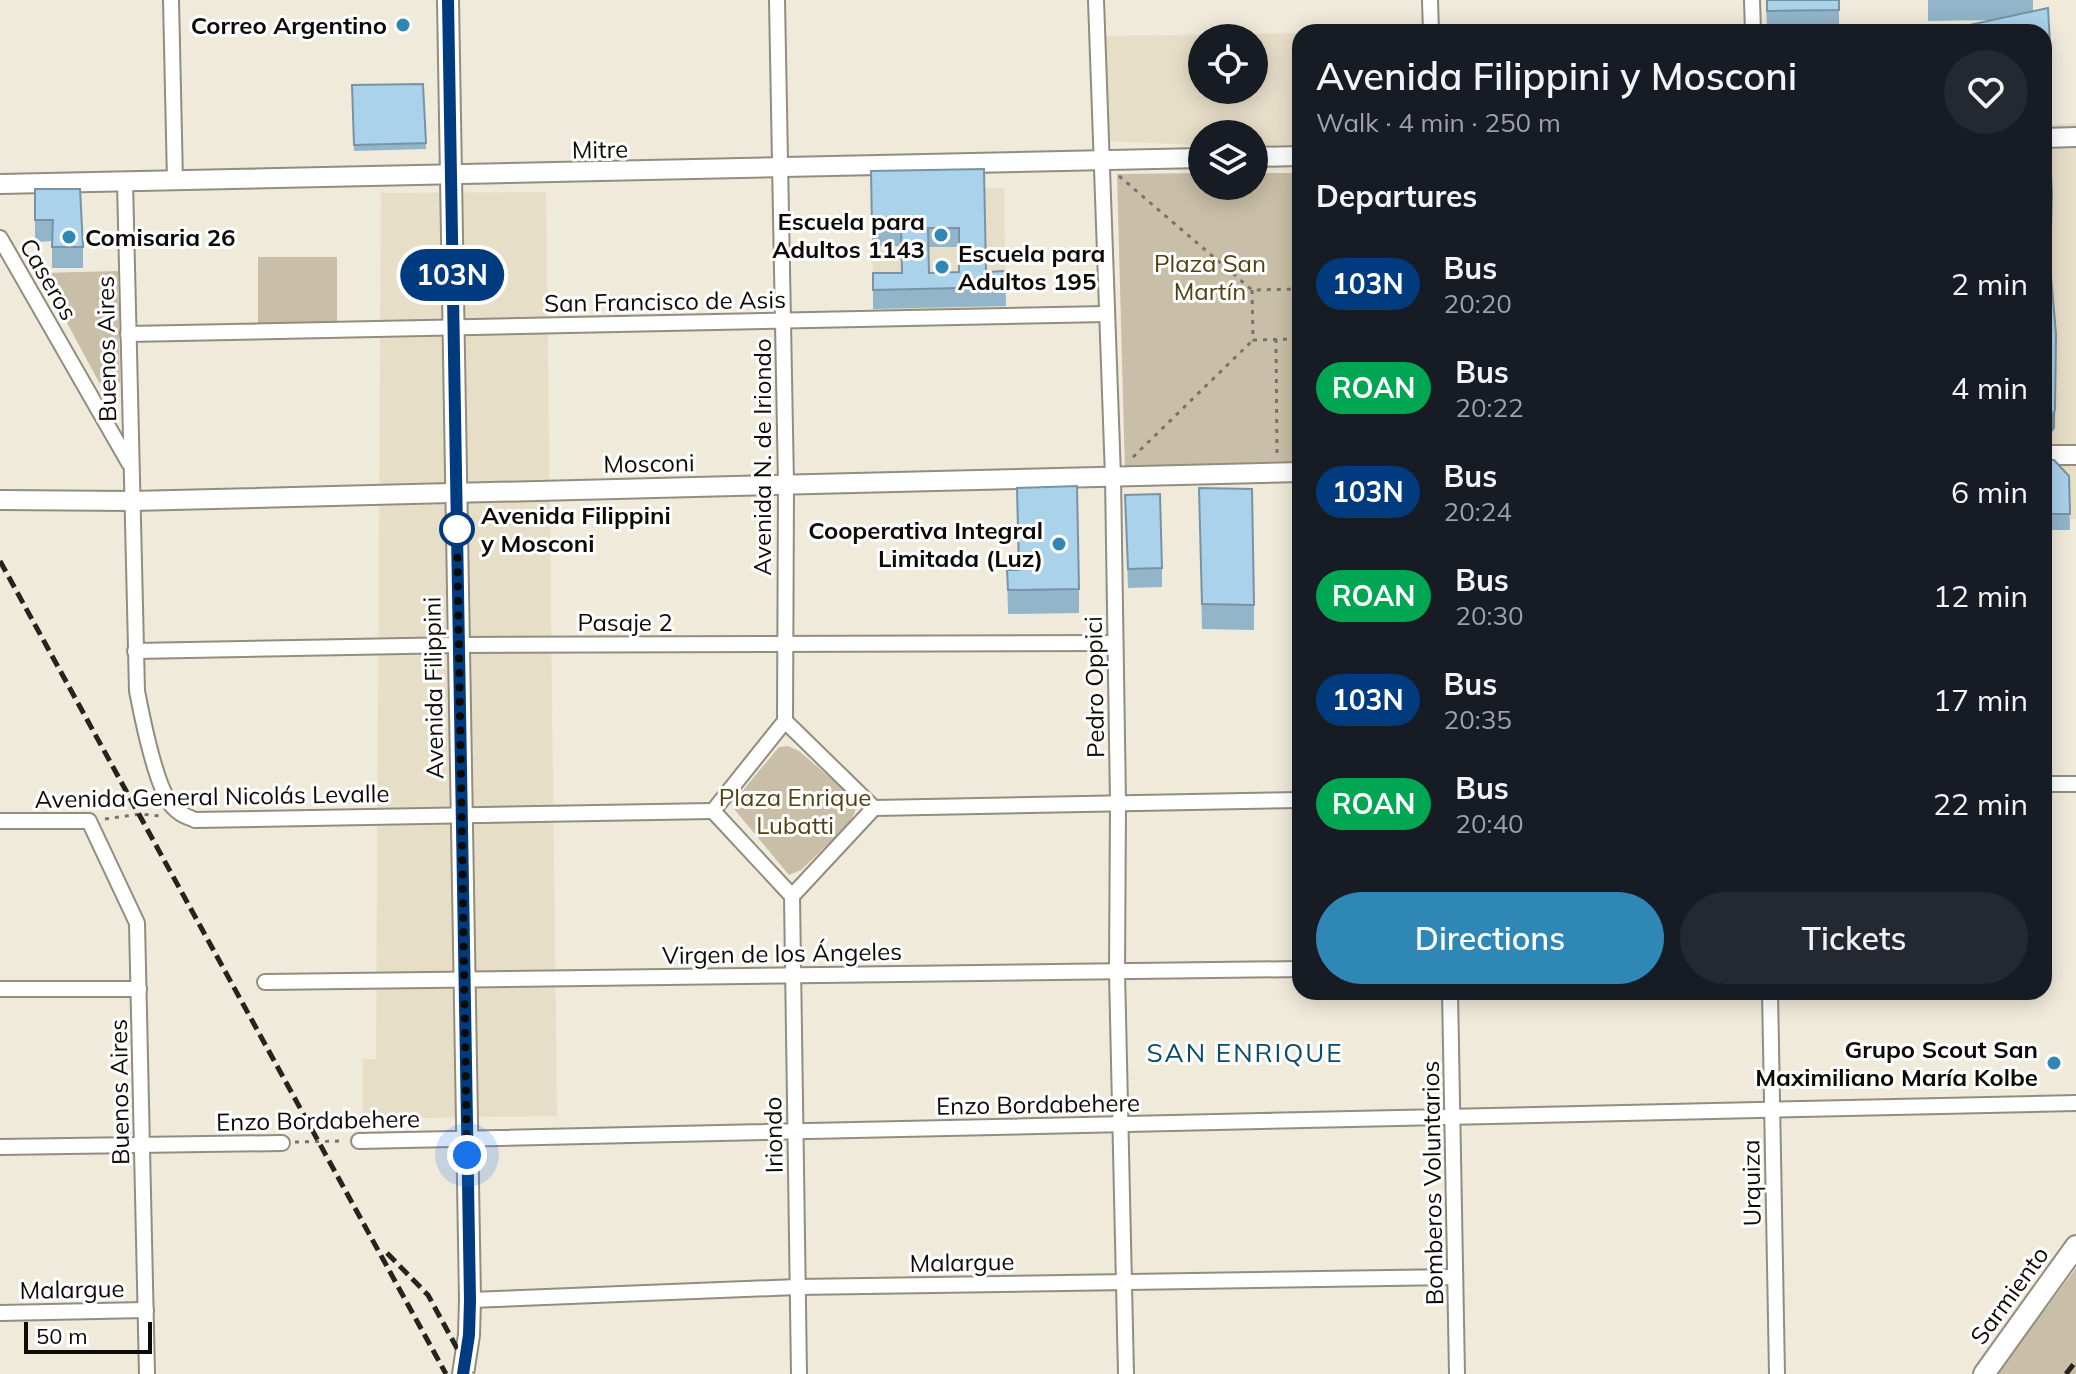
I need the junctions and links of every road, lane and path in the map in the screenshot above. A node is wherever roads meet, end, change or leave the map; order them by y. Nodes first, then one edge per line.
1 (171, 0) edge
2 (448, 0) edge
3 (777, 0) edge
4 (1096, 0) edge
5 (1430, 0) edge
6 (1752, 0) edge
7 (1431, 24) edge
8 (1753, 24) edge
9 (2076, 137) edge
10 (2052, 138) edge
11 (1292, 156) edge
12 (1268, 157) edge
13 (1188, 158) edge
14 (1101, 161) junction
15 (781, 168) junction
16 (451, 176) junction
17 (175, 181) junction
18 (125, 182) junction
19 (0, 184) edge
20 (0, 238) edge
21 (1292, 289) edge
22 (1252, 290) junction
23 (1107, 314) junction
24 (783, 320) junction
25 (453, 327) junction
26 (128, 334) junction
27 (1276, 339) junction
28 (1292, 339) edge
29 (1253, 340) junction
30 (2052, 455) edge
31 (2076, 455) edge
32 (131, 466) junction
33 (1292, 472) edge
34 (1278, 473) junction
35 (1113, 477) junction
36 (786, 484) junction
37 (456, 491) junction
38 (0, 500) edge
39 (132, 501) junction
40 (1115, 643) junction
41 (785, 644) junction
42 (459, 645) junction
43 (135, 651) junction
44 (785, 721) junction
45 (2052, 784) edge
46 (2076, 784) edge
47 (1292, 800) edge
48 (1118, 803) junction
49 (874, 808) junction
50 (713, 811) junction
51 (462, 814) junction
52 (195, 820) junction
53 (0, 821) edge
54 (89, 821) junction
55 (792, 896) junction
56 (1292, 969) edge
57 (1117, 972) junction
58 (793, 974) junction
59 (465, 979) junction
60 (265, 982) dead end
61 (0, 989) edge
62 (139, 989) junction
63 (1450, 1000) edge
64 (1770, 1000) edge
65 (2076, 1103) edge
66 (1772, 1111) junction
67 (1452, 1117) junction
68 (1121, 1125) junction
69 (795, 1132) junction
70 (467, 1138) junction
71 (359, 1141) joint
72 (282, 1143) joint
73 (142, 1145) junction
74 (0, 1147) edge
75 (2076, 1246) edge
76 (1455, 1277) junction
77 (1124, 1282) junction
78 (797, 1287) junction
79 (470, 1300) junction
80 (146, 1310) junction
81 (0, 1313) edge
82 (147, 1374) edge
83 (463, 1374) edge
84 (799, 1374) edge
85 (1126, 1374) edge
86 (1457, 1374) edge
87 (1777, 1374) edge
88 (1984, 1374) edge

1 - 17 street
2 - 16 main road, Avenida Filippini
3 - 15 street, Avenida N. de Iriondo
4 - 14 street, Pedro Oppici
5 - 7 street
6 - 8 street
9 - 10 street
11 - 12 street
13 - 14 street, Mitre
14 - 15 street, Mitre
14 - 22 path
14 - 23 street, Pedro Oppici
15 - 16 street, Mitre
15 - 24 street, Avenida N. de Iriondo
16 - 17 street, Mitre
16 - 25 main road, Avenida Filippini
17 - 18 street, Mitre
18 - 19 street, Mitre
18 - 26 street, Buenos Aires
20 - 32 street, Caseros
21 - 22 path
22 - 29 path
23 - 24 street, San Francisco de Asis
23 - 35 street, Pedro Oppici
24 - 25 street, San Francisco de Asis
24 - 36 street, Avenida N. de Iriondo
25 - 26 street, San Francisco de Asis
25 - 37 main road, Avenida Filippini
26 - 32 street, Buenos Aires
27 - 28 path
27 - 29 path
27 - 34 path
29 - 35 path
30 - 31 street
32 - 39 street, Buenos Aires
33 - 34 street, Mosconi
34 - 35 street, Mosconi
35 - 36 street, Mosconi
35 - 40 street, Pedro Oppici
36 - 37 street, Mosconi
36 - 41 street, Avenida N. de Iriondo
37 - 39 street, Mosconi
37 - 42 main road, Avenida Filippini
38 - 39 street, Mosconi
39 - 43 street
40 - 41 street, Pasaje 2
40 - 48 street, Pedro Oppici
41 - 42 street, Pasaje 2
41 - 44 street, Avenida N. de Iriondo
42 - 43 street, Pasaje 2
42 - 51 main road, Avenida Filippini
43 - 52 street
44 - 49 street
44 - 50 street
45 - 46 street
47 - 48 street
48 - 49 street
48 - 57 street, Pedro Oppici
49 - 55 street
50 - 51 street, Avenida General Nicolás Levalle
50 - 55 street
51 - 52 street, Avenida General Nicolás Levalle
51 - 59 main road, Avenida Filippini
52 - 54 path, Avenida General Nicolás Levalle
53 - 54 street, Avenida General Nicolás Levalle
54 - 62 street, Buenos Aires
55 - 58 street, Iriondo
56 - 57 street, Virgen de los Ángeles
57 - 58 street, Virgen de los Ángeles
57 - 68 street, Pedro Oppici
58 - 59 street, Virgen de los Ángeles
58 - 69 street, Iriondo
59 - 60 street, Virgen de los Ángeles
59 - 70 main road, Avenida Filippini
61 - 62 street
62 - 73 street, Buenos Aires
63 - 67 street, Bomberos Voluntarios
64 - 66 street, Urquiza
65 - 66 street, Enzo Bordabehere
66 - 67 street, Enzo Bordabehere
66 - 87 street, Urquiza
67 - 68 street, Enzo Bordabehere
67 - 76 street, Bomberos Voluntarios
68 - 69 street, Enzo Bordabehere
68 - 77 street, Pedro Oppici
69 - 70 street, Enzo Bordabehere
69 - 78 street, Iriondo
70 - 71 street, Enzo Bordabehere
70 - 79 main road, Avenida Filippini
71 - 72 path, Enzo Bordabehere
72 - 73 street, Enzo Bordabehere
73 - 74 street, Enzo Bordabehere
73 - 80 street, Buenos Aires
75 - 88 main road, Sarmiento
76 - 77 street, Malargue
76 - 86 street, Bomberos Voluntarios
77 - 78 street, Malargue
77 - 85 street, Pedro Oppici
78 - 79 street, Malargue
78 - 84 street, Iriondo
79 - 83 main road, Avenida Filippini
80 - 81 street, Malargue
80 - 82 street, Buenos Aires

